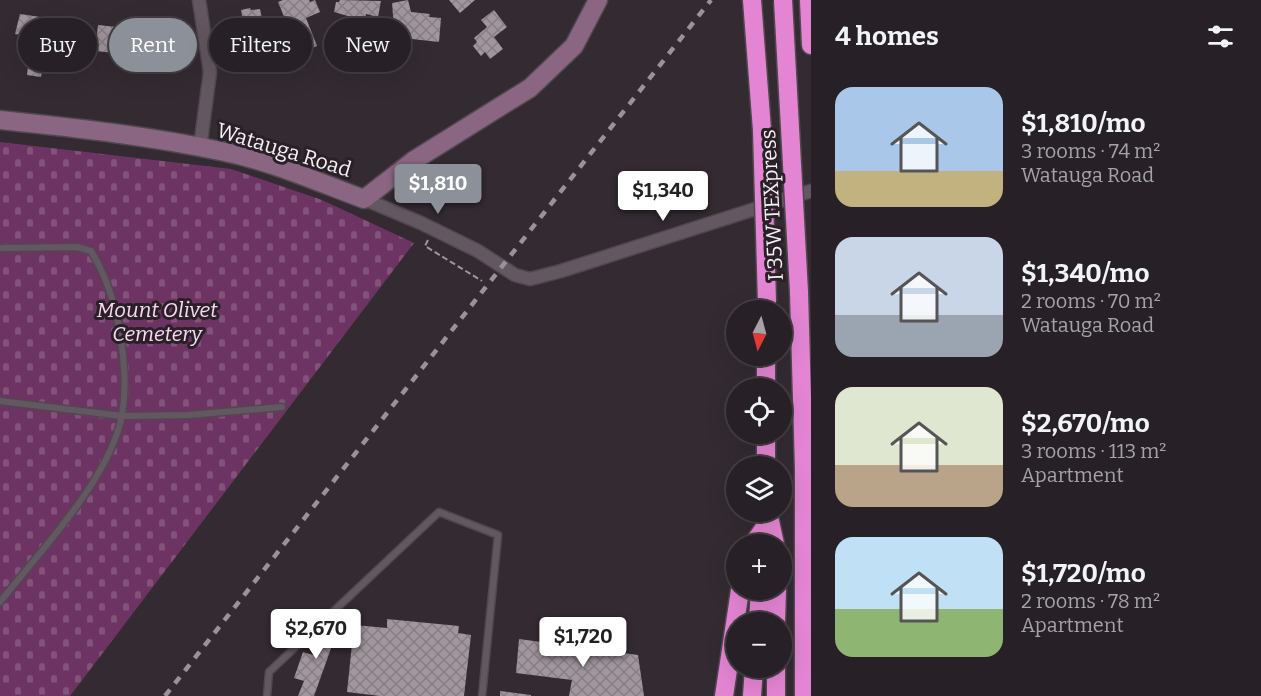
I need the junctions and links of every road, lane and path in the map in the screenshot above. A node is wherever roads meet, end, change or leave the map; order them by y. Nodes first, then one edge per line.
1 (199, 0) edge
2 (598, 0) edge
3 (752, 0) edge
4 (783, 0) edge
5 (808, 0) edge
6 (811, 45) edge
7 (0, 120) edge
8 (200, 148) junction
9 (811, 191) edge
10 (364, 199) junction
11 (433, 229) junction
12 (0, 248) edge
13 (482, 281) dead end
14 (767, 300) edge
15 (0, 401) edge
16 (282, 407) dead end
17 (122, 416) junction
18 (1, 600) edge
19 (738, 600) edge
20 (753, 678) edge
21 (776, 678) edge
22 (267, 696) edge
23 (482, 696) edge
24 (724, 696) edge
25 (752, 696) edge
26 (776, 696) edge
27 (804, 696) edge

1 - 8 street
2 - 10 street
3 - 14 highway, bridge
4 - 27 highway, I 35W TEXpress, bridge
5 - 6 highway
7 - 8 street, Watauga Road
8 - 10 street, Watauga Road
9 - 11 street, Watauga Road
10 - 11 street, Watauga Road
11 - 13 path
12 - 17 lane
15 - 17 lane
16 - 17 lane
17 - 18 lane
19 - 24 highway
20 - 25 highway
21 - 26 highway
22 - 23 lane

